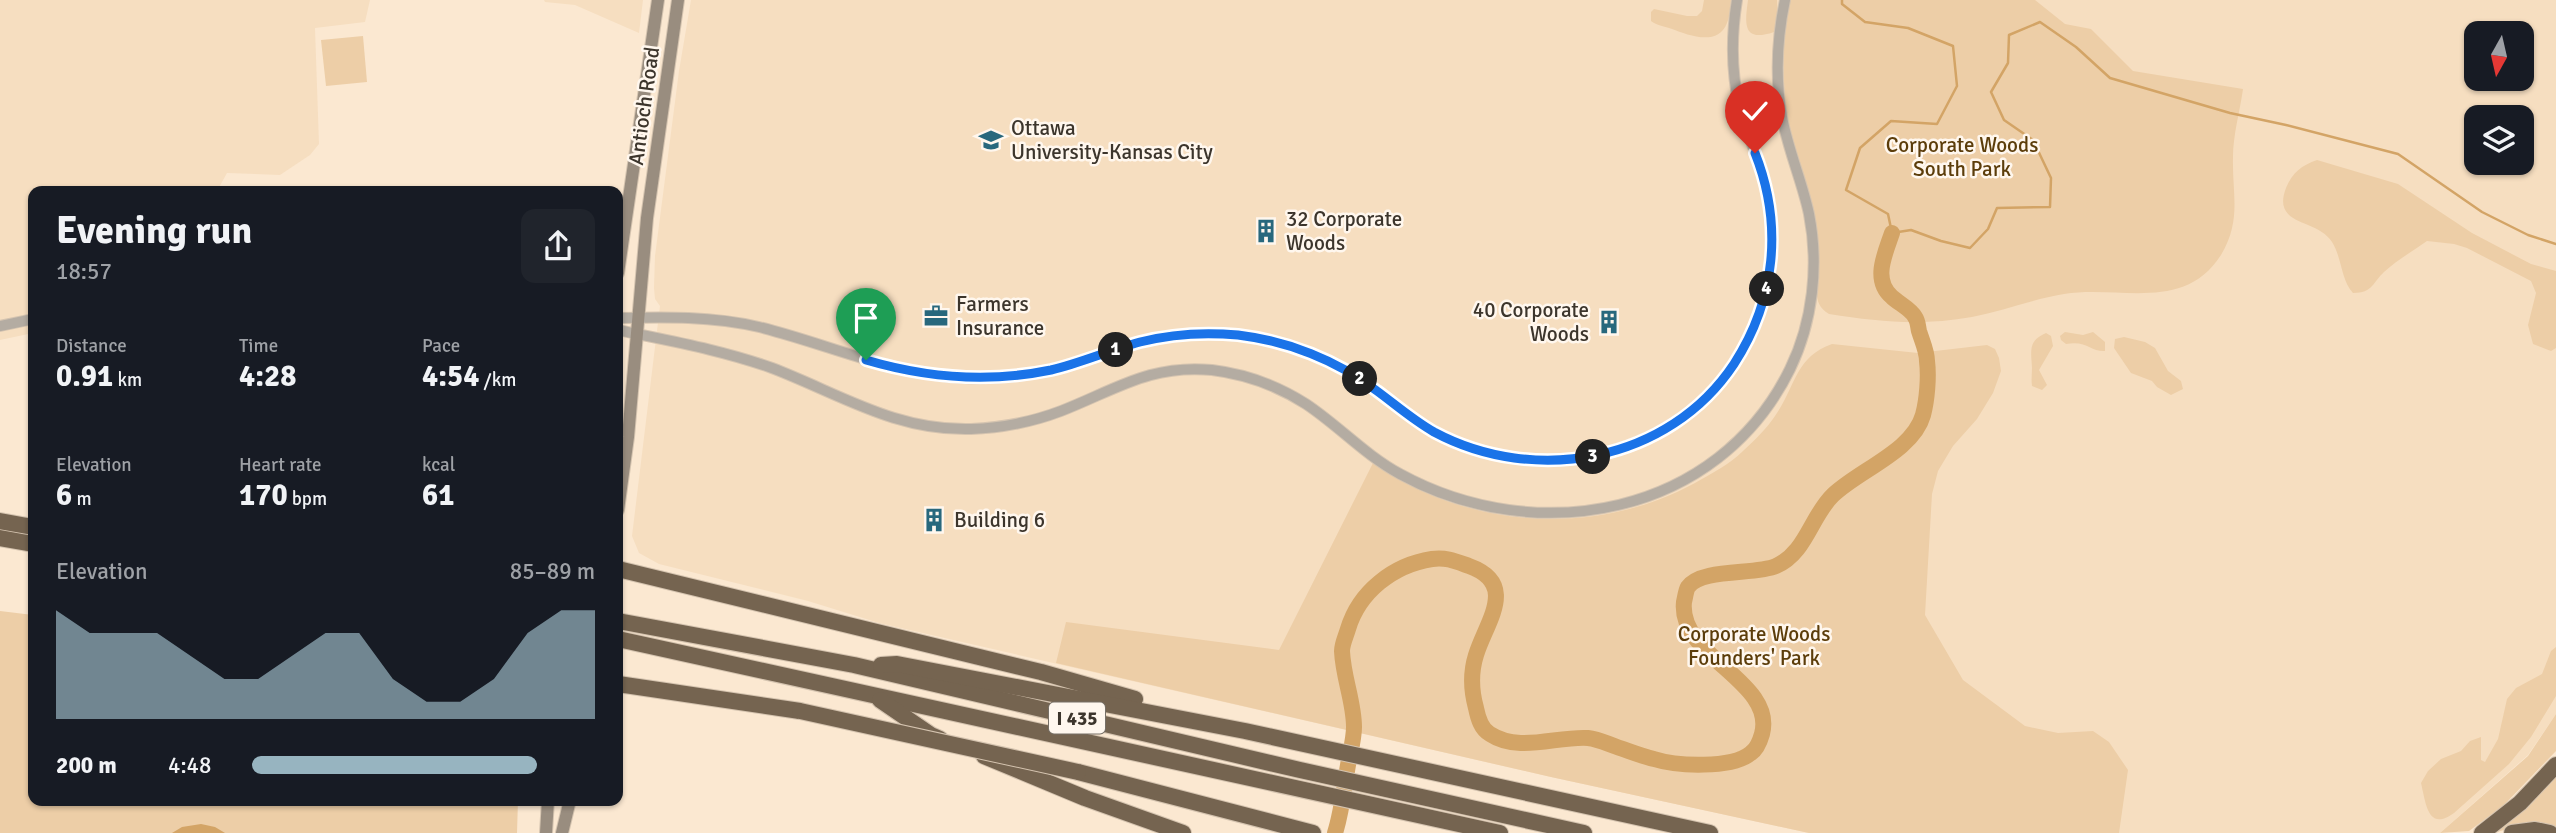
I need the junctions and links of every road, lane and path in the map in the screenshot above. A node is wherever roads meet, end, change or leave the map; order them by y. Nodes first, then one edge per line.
1 (658, 0) edge
2 (1737, 0) edge
3 (1785, 0) edge
4 (675, 4) edge
5 (623, 240) edge
6 (623, 318) edge
7 (638, 318) junction
8 (28, 320) edge
9 (0, 326) edge
10 (623, 331) edge
11 (637, 334) junction
12 (623, 474) edge
13 (0, 521) edge
14 (28, 526) edge
15 (0, 538) edge
16 (28, 543) edge
17 (623, 570) edge
18 (623, 622) edge
19 (623, 640) edge
20 (854, 665) junction
21 (623, 685) edge
22 (873, 694) junction
23 (1245, 731) junction
24 (2556, 765) edge
25 (547, 806) edge
26 (569, 806) edge
27 (545, 833) edge
28 (562, 833) edge
29 (1184, 833) edge
30 (1313, 833) edge
31 (1500, 833) edge
32 (1584, 833) edge
33 (1710, 833) edge
34 (2482, 833) edge
35 (2512, 833) edge
36 (2550, 833) edge

1 - 5 main road, Antioch Road
2 - 7 street
3 - 11 street
4 - 7 main road, Antioch Road
6 - 7 street
7 - 11 main road, Antioch Road
8 - 9 street
10 - 11 street
11 - 12 main road, Antioch Road
13 - 14 highway
15 - 16 highway
17 - 23 highway
18 - 20 highway, I 435
19 - 22 highway, I 435
20 - 23 highway
20 - 32 highway, I 435
21 - 30 highway, bridge
22 - 29 highway
22 - 31 highway, I 435
23 - 33 highway
24 - 34 highway
25 - 27 main road
26 - 28 main road
35 - 36 highway

